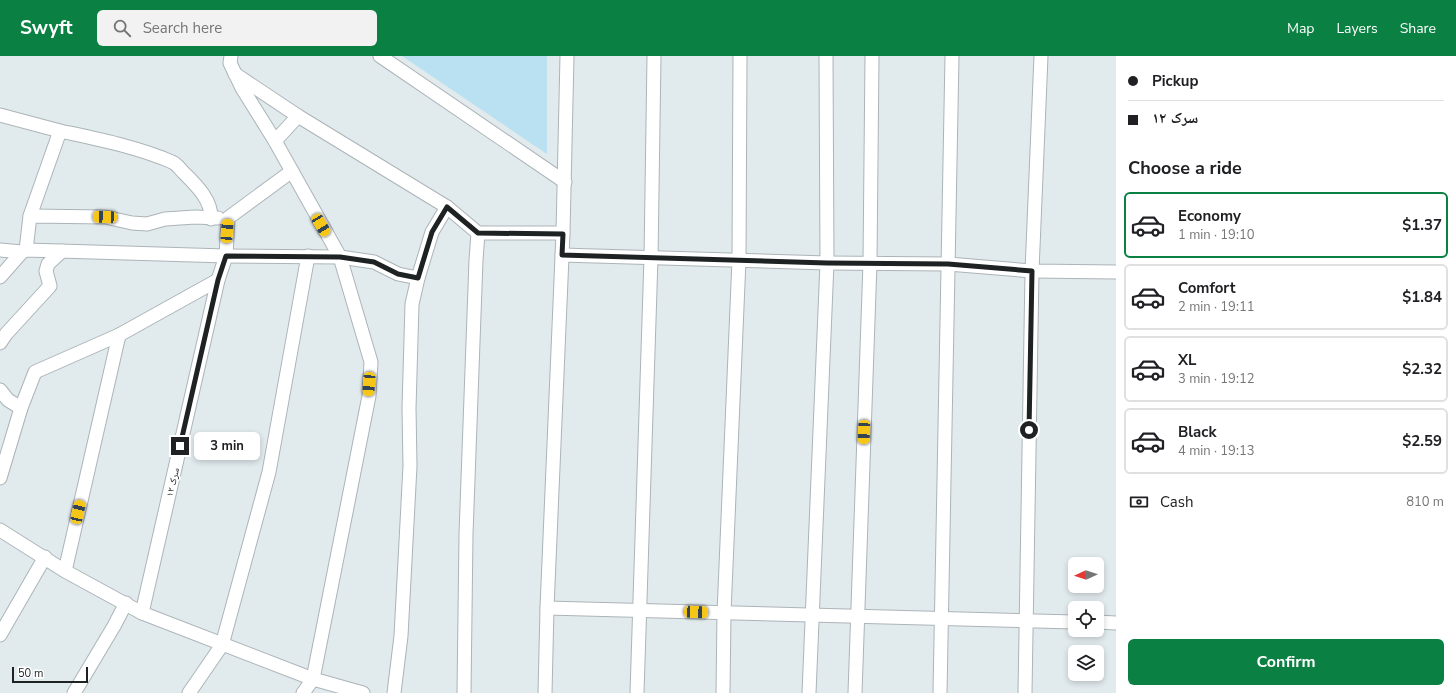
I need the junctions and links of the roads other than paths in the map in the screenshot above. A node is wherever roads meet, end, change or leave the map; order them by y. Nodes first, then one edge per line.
1 (231, 56) edge
2 (380, 56) edge
3 (567, 56) edge
4 (654, 56) edge
5 (740, 56) edge
6 (826, 56) edge
7 (872, 56) edge
8 (952, 56) edge
9 (1041, 56) edge
10 (235, 73) junction
11 (0, 115) edge
12 (298, 116) junction
13 (60, 131) junction
14 (275, 141) junction
15 (292, 171) junction
16 (565, 182) junction
17 (447, 207) junction
18 (30, 216) junction
19 (210, 218) junction
20 (228, 218) junction
21 (478, 233) junction
22 (563, 234) junction
23 (0, 250) edge
24 (24, 251) junction
25 (62, 251) junction
26 (562, 255) junction
27 (226, 256) junction
28 (308, 256) junction
29 (340, 257) junction
30 (650, 258) junction
31 (739, 260) junction
32 (827, 263) junction
33 (870, 263) junction
34 (948, 264) junction
35 (1032, 271) junction
36 (1116, 272) edge
37 (0, 277) edge
38 (418, 278) junction
39 (218, 280) junction
40 (119, 335) junction
41 (0, 343) edge
42 (0, 390) edge
43 (21, 408) junction
44 (0, 478) edge
45 (0, 530) edge
46 (45, 557) junction
47 (65, 571) junction
48 (126, 603) junction
49 (547, 608) junction
50 (639, 610) junction
51 (142, 613) junction
52 (724, 613) junction
53 (811, 615) junction
54 (857, 616) junction
55 (940, 618) junction
56 (1026, 620) junction
57 (1068, 622) edge
58 (1104, 622) edge
59 (1116, 623) edge
60 (0, 635) edge
61 (222, 645) junction
62 (313, 679) junction
63 (74, 693) edge
64 (189, 693) edge
65 (303, 693) edge
66 (363, 693) edge
67 (394, 693) edge
68 (464, 693) edge
69 (545, 693) edge
70 (637, 693) edge
71 (723, 693) edge
72 (809, 693) edge
73 (855, 693) edge
74 (940, 693) edge
75 (1025, 693) edge

1 - 10 street
2 - 16 street
3 - 16 street
4 - 30 street
5 - 31 street
6 - 32 street
7 - 33 street
8 - 34 street
9 - 35 street
10 - 12 street
10 - 14 street
11 - 13 street
12 - 14 street
12 - 17 street
13 - 18 street
13 - 19 street
14 - 15 street
15 - 20 street
15 - 29 street
16 - 22 street
17 - 21 street
17 - 38 street
18 - 19 street
18 - 24 street
19 - 20 street
20 - 27 street, سرک ۱۲
21 - 22 street
21 - 68 street
22 - 26 street
23 - 24 street
24 - 25 street
24 - 37 street
25 - 27 street
25 - 41 street
26 - 30 street
26 - 49 street
27 - 28 street
27 - 39 street, سرک ۱۲
28 - 29 street
28 - 61 street
29 - 38 street
29 - 62 street
30 - 31 street
30 - 50 street
31 - 32 street
31 - 52 street
32 - 33 street
32 - 53 street
33 - 34 street
33 - 54 street
34 - 35 street
34 - 55 street
35 - 36 street
35 - 56 street
38 - 67 street
39 - 40 street
39 - 51 street, سرک ۱۲
40 - 43 street
40 - 47 street
42 - 43 street
43 - 44 street
45 - 46 street
46 - 47 street
46 - 60 street
47 - 48 street
48 - 51 street
48 - 63 street
49 - 50 street
49 - 69 street
50 - 52 street
50 - 70 street
51 - 61 street
52 - 53 street
52 - 71 street
53 - 54 street
53 - 72 street
54 - 55 street
54 - 73 street
55 - 56 street
55 - 74 street
56 - 57 street
56 - 75 street
58 - 59 street
61 - 62 street
61 - 64 street
62 - 65 street
62 - 66 street

